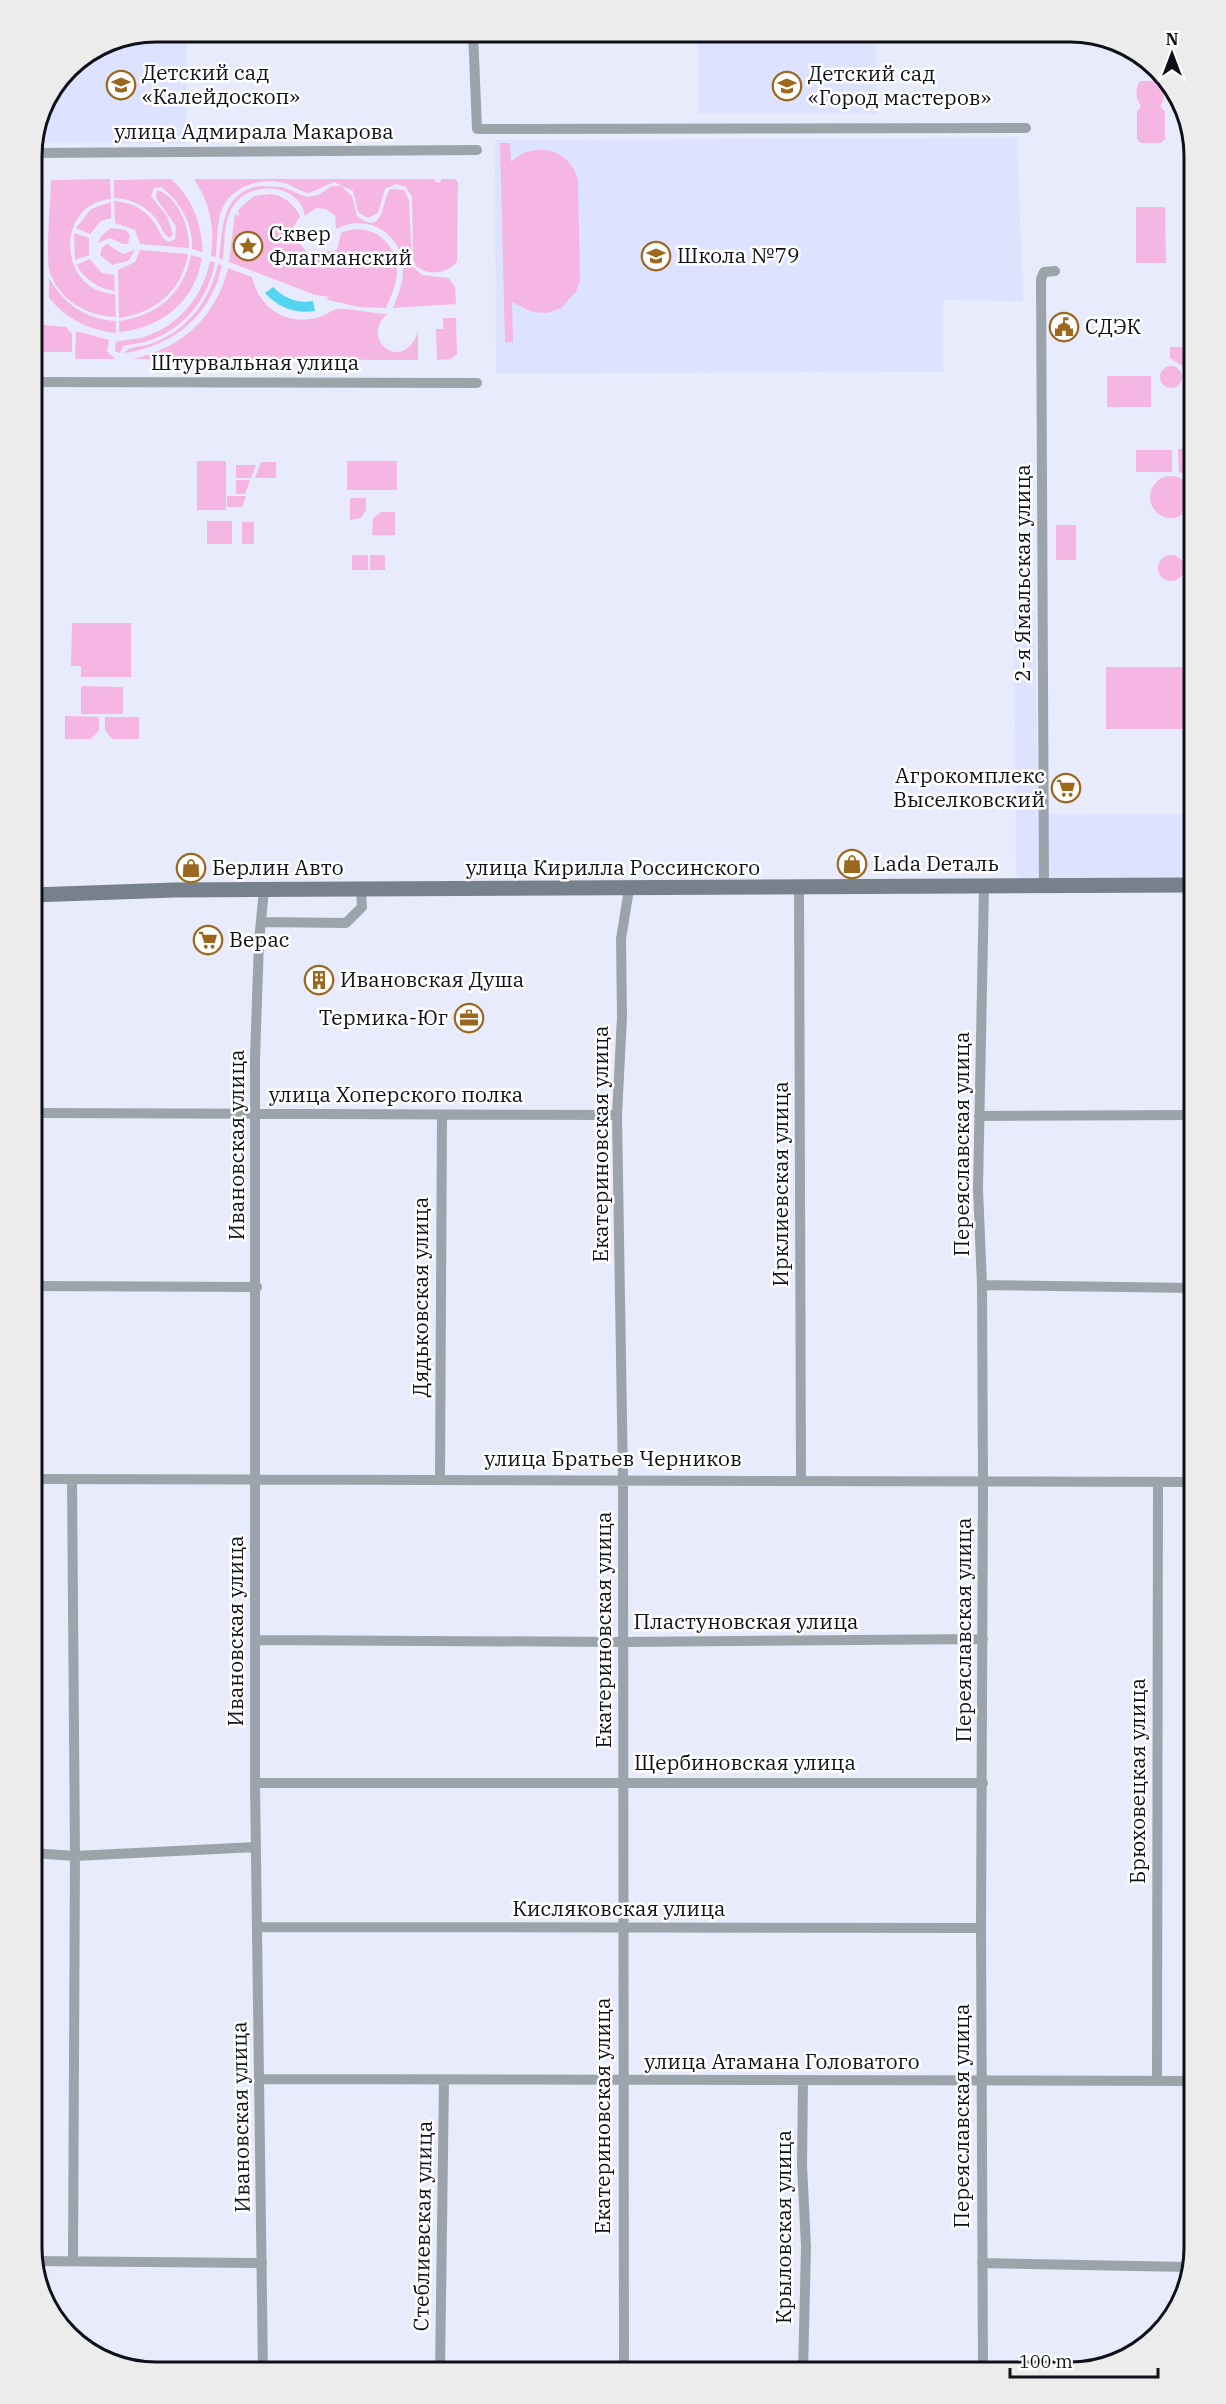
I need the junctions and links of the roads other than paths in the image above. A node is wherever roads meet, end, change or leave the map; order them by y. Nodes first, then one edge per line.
1 (473, 42) edge
2 (1026, 128) dead end
3 (477, 150) dead end
4 (42, 153) edge
5 (1055, 271) dead end
6 (42, 382) edge
7 (477, 383) dead end
8 (1184, 885) edge
9 (1044, 886) junction
10 (984, 887) junction
11 (799, 888) junction
12 (629, 889) junction
13 (264, 890) junction
14 (361, 890) junction
15 (42, 895) edge
16 (261, 922) junction
17 (42, 1113) edge
18 (257, 1113) junction
19 (442, 1115) junction
20 (617, 1115) junction
21 (1184, 1115) edge
22 (979, 1116) junction
23 (982, 1285) junction
24 (42, 1286) edge
25 (257, 1287) junction
26 (1184, 1288) edge
27 (255, 1478) junction
28 (440, 1478) junction
29 (42, 1479) edge
30 (623, 1479) junction
31 (72, 1480) junction
32 (801, 1480) junction
33 (983, 1482) junction
34 (1158, 1482) junction
35 (1184, 1482) edge
36 (983, 1639) junction
37 (257, 1640) junction
38 (624, 1642) junction
39 (624, 1782) junction
40 (255, 1783) junction
41 (983, 1783) junction
42 (256, 1847) junction
43 (42, 1854) edge
44 (75, 1856) junction
45 (257, 1927) junction
46 (981, 1928) junction
47 (622, 1929) junction
48 (261, 2079) junction
49 (982, 2080) junction
50 (444, 2081) junction
51 (1157, 2081) junction
52 (1184, 2081) edge
53 (623, 2082) junction
54 (803, 2082) junction
55 (43, 2261) edge
56 (73, 2261) junction
57 (262, 2263) junction
58 (982, 2263) junction
59 (1182, 2267) edge
60 (263, 2362) edge
61 (440, 2362) edge
62 (624, 2362) edge
63 (803, 2362) edge
64 (983, 2362) edge

1 - 2 street
3 - 4 street, улица Адмирала Макарова
5 - 9 street, 2-я Ямальская улица
6 - 7 street, Штурвальная улица
8 - 9 main road, улица Кирилла Россинского
9 - 10 main road, улица Кирилла Россинского
10 - 11 main road, улица Кирилла Россинского
10 - 22 street, Переяславская улица
11 - 12 main road, улица Кирилла Россинского
11 - 32 street, Ирклиевская улица
12 - 14 main road, улица Кирилла Россинского
12 - 20 street, Екатериновская улица
13 - 14 main road, улица Кирилла Россинского
13 - 15 main road, улица Кирилла Россинского
13 - 16 street, Ивановская улица
14 - 16 street
16 - 18 street, Ивановская улица
17 - 18 street, улица Хоперского полка
18 - 19 street, улица Хоперского полка
18 - 25 street, Ивановская улица
19 - 20 street, улица Хоперского полка
19 - 28 street, Дядьковская улица
20 - 30 street, Екатериновская улица
21 - 22 street
22 - 23 street, Переяславская улица
23 - 26 street
23 - 33 street, Переяславская улица
24 - 25 street
25 - 27 street, Ивановская улица
27 - 28 street, улица Братьев Черников
27 - 31 street, улица Братьев Черников
27 - 37 street, Ивановская улица
28 - 30 street, улица Братьев Черников
29 - 31 street, улица Братьев Черников
30 - 32 street, улица Братьев Черников
30 - 38 street, Екатериновская улица
31 - 44 street
32 - 33 street, улица Братьев Черников
33 - 34 street, улица Братьев Черников
33 - 36 street, Переяславская улица
34 - 35 street, улица Братьев Черников
34 - 51 street, Брюховецкая улица
36 - 38 street, Пластуновская улица
36 - 41 street, Переяславская улица
37 - 38 street, Пластуновская улица
37 - 40 street, Ивановская улица
38 - 39 street, Екатериновская улица
39 - 40 street, Щербиновская улица
39 - 41 street, Щербиновская улица
39 - 47 street, Екатериновская улица
40 - 42 street, Ивановская улица
41 - 46 street, Переяславская улица
42 - 44 street
42 - 45 street, Ивановская улица
43 - 44 street
44 - 56 street
45 - 47 street, Кисляковская улица
45 - 48 street, Ивановская улица
46 - 47 street, Кисляковская улица
46 - 49 street, Переяславская улица
47 - 53 street, Екатериновская улица
48 - 50 street, улица Атамана Головатого
48 - 57 street, Ивановская улица
49 - 51 street, улица Атамана Головатого
49 - 54 street, улица Атамана Головатого
49 - 58 street, Переяславская улица
50 - 53 street, улица Атамана Головатого
50 - 61 street, Стеблиевская улица
51 - 52 street, улица Атамана Головатого
53 - 54 street, улица Атамана Головатого
53 - 62 street, Екатериновская улица
54 - 63 street, Крыловская улица
55 - 56 street
56 - 57 street
57 - 60 street, Ивановская улица
58 - 59 street
58 - 64 street, Переяславская улица

